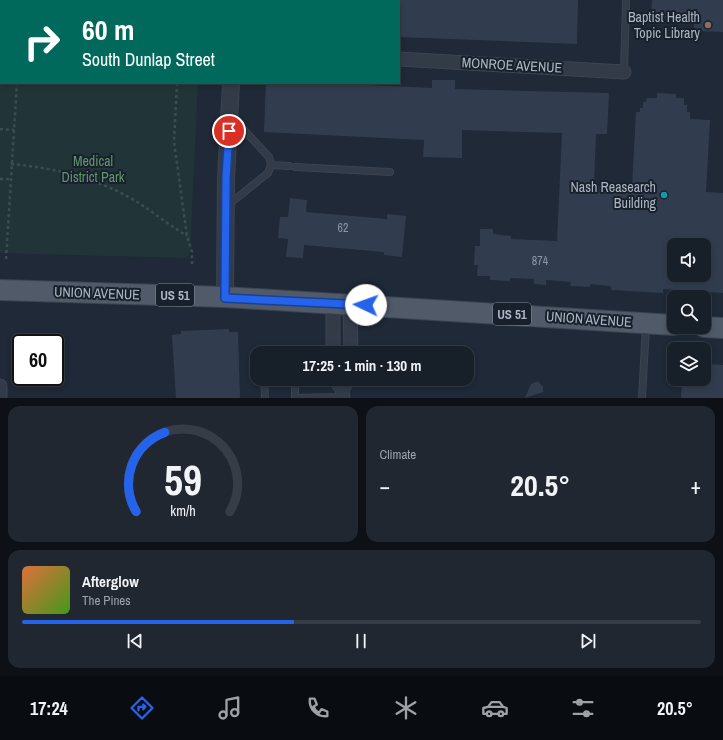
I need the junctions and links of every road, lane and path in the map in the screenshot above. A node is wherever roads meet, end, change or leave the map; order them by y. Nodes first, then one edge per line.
1 (626, 0) edge
2 (400, 59) edge
3 (624, 72) joint
4 (17, 84) edge
5 (177, 84) edge
6 (231, 84) edge
7 (230, 115) junction
8 (0, 129) edge
9 (14, 130) junction
10 (12, 164) junction
11 (271, 165) junction
12 (390, 172) dead end
13 (0, 179) edge
14 (11, 179) junction
15 (226, 206) junction
16 (187, 236) junction
17 (6, 259) dead end
18 (192, 265) dead end
19 (0, 290) edge
20 (225, 298) junction
21 (342, 304) junction
22 (646, 323) junction
23 (667, 324) edge
24 (711, 327) edge
25 (723, 328) edge
26 (334, 346) edge
27 (350, 346) edge
28 (0, 386) edge
29 (264, 386) edge
30 (296, 386) edge
31 (342, 388) edge
32 (0, 398) edge
33 (265, 398) edge
34 (296, 398) edge
35 (642, 398) edge

1 - 3 lane
2 - 3 street, MONROE AVENUE
4 - 9 path
5 - 16 path
6 - 7 street
7 - 11 lane
7 - 15 street
8 - 9 path
9 - 10 path
10 - 14 path
10 - 16 path
11 - 12 lane
11 - 15 lane
13 - 14 path
14 - 17 path
15 - 20 street
16 - 18 path
19 - 20 main road, UNION AVENUE / US 51
20 - 21 main road, UNION AVENUE / US 51
21 - 22 main road, UNION AVENUE / US 51
21 - 26 street
21 - 27 street
22 - 23 main road, UNION AVENUE / US 51
22 - 35 lane
24 - 25 main road
28 - 32 street
29 - 33 lane
30 - 34 lane
31 - 34 lane

